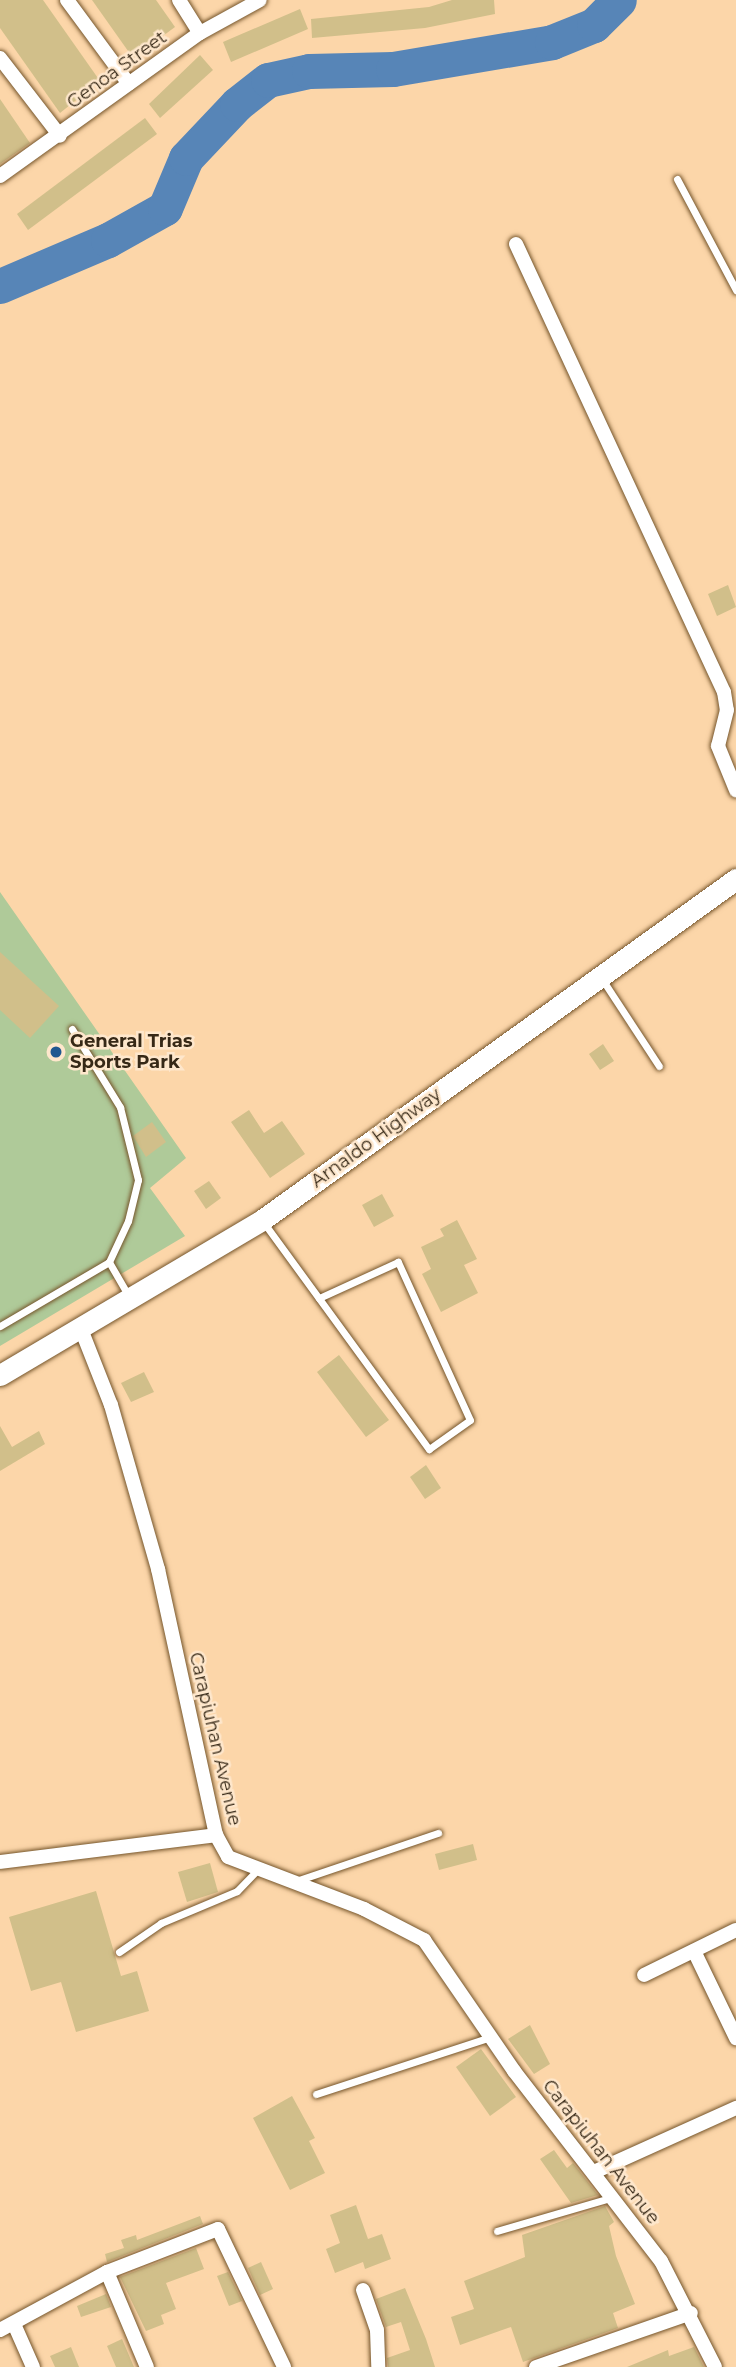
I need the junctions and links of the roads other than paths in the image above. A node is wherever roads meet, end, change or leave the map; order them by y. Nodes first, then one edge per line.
1 (67, 0) edge
2 (178, 0) edge
3 (260, 0) edge
4 (200, 33) junction
5 (0, 58) edge
6 (128, 84) junction
7 (60, 136) junction
8 (0, 176) edge
9 (677, 179) dead end
10 (516, 244) dead end
11 (736, 290) edge
12 (736, 790) edge
13 (736, 879) edge
14 (600, 977) junction
15 (72, 1029) dead end
16 (659, 1066) dead end
17 (261, 1220) junction
18 (110, 1262) junction
19 (319, 1298) junction
20 (132, 1300) junction
21 (0, 1326) edge
22 (81, 1329) junction
23 (0, 1375) edge
24 (438, 1833) dead end
25 (216, 1835) junction
26 (0, 1862) edge
27 (257, 1870) junction
28 (292, 1882) junction
29 (736, 1930) edge
30 (694, 1951) junction
31 (119, 1952) dead end
32 (644, 1975) dead end
33 (490, 2037) junction
34 (736, 2038) edge
35 (316, 2094) dead end
36 (736, 2108) edge
37 (594, 2172) junction
38 (612, 2197) junction
39 (497, 2231) dead end
40 (107, 2272) junction
41 (363, 2290) dead end
42 (691, 2313) junction
43 (7, 2327) edge
44 (33, 2367) edge
45 (147, 2367) edge
46 (284, 2367) edge
47 (378, 2367) edge
48 (536, 2367) edge
49 (715, 2367) edge

1 - 6 street
2 - 4 street
3 - 4 street, Genoa Street
4 - 6 street, Genoa Street
5 - 7 street
6 - 7 street, Genoa Street
7 - 8 street, Genoa Street
9 - 11 lane
10 - 12 street
13 - 14 main road, Arnaldo Highway
14 - 16 lane
14 - 17 main road, Arnaldo Highway
15 - 18 lane
17 - 19 lane
17 - 20 main road, Arnaldo Highway
18 - 20 lane
18 - 21 lane
19 - 19 lane
20 - 22 main road, Arnaldo Highway
22 - 23 main road, Arnaldo Highway
22 - 25 street, Carapiuhan Avenue
24 - 28 lane
25 - 26 street
25 - 27 street, Carapiuhan Avenue
27 - 28 street, Carapiuhan Avenue
27 - 31 lane
28 - 33 street, Carapiuhan Avenue
29 - 30 street
30 - 32 street
30 - 34 street
33 - 35 lane
33 - 37 street, Carapiuhan Avenue
36 - 37 street
37 - 38 street, Carapiuhan Avenue
38 - 39 lane
38 - 42 street, Carapiuhan Avenue
40 - 43 street
40 - 45 street
40 - 46 street
41 - 47 street
42 - 48 street
42 - 49 street, Carapiuhan Avenue
43 - 44 street

